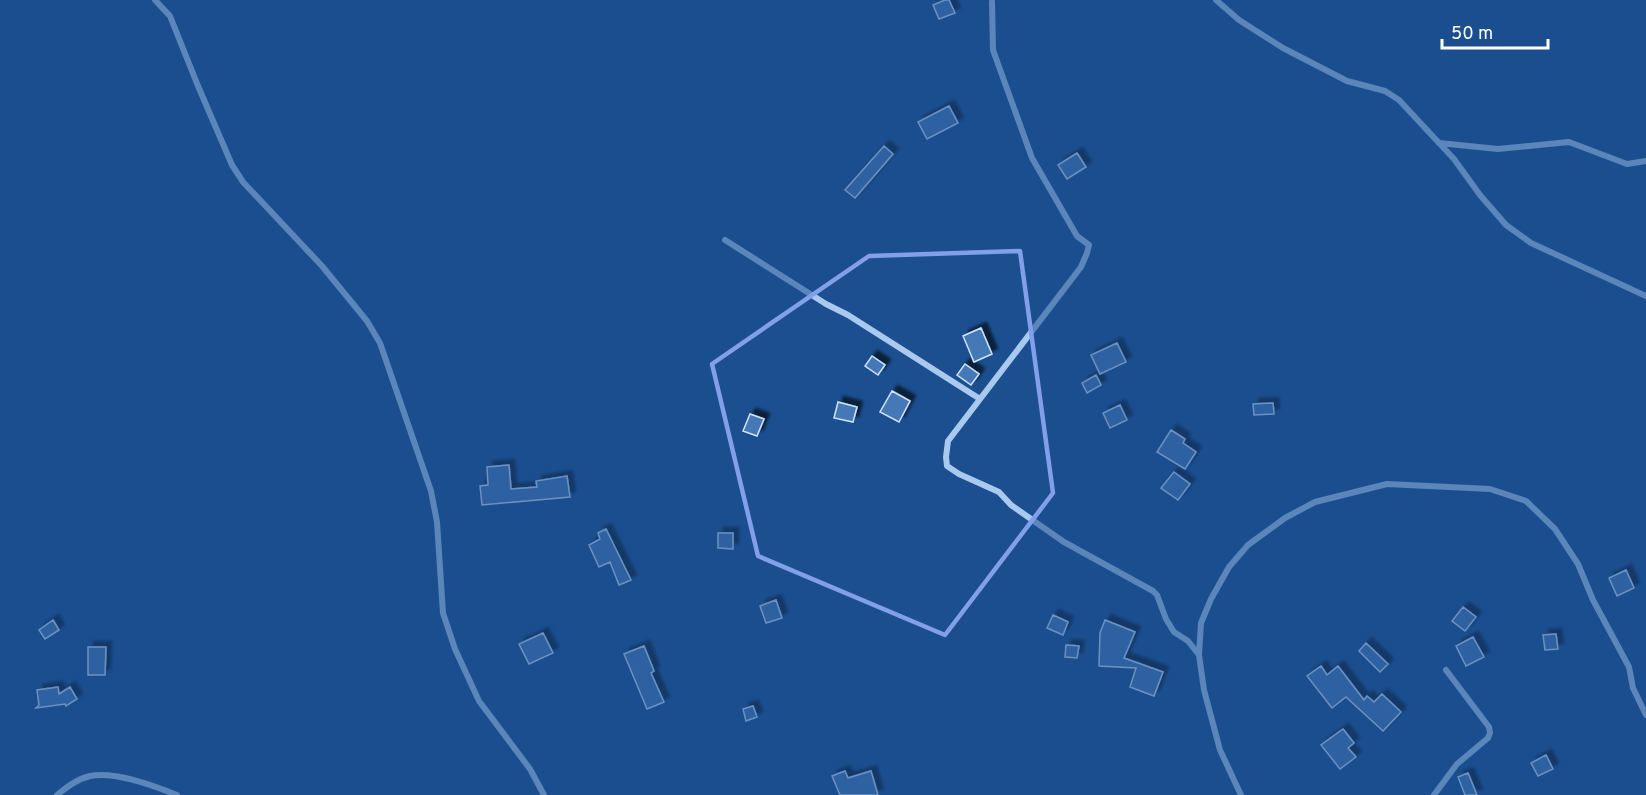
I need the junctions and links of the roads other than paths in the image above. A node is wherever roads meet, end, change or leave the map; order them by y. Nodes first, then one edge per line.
1 (155, 0) edge
2 (1216, 0) edge
3 (992, 2) dead end
4 (1438, 143) junction
5 (1646, 160) edge
6 (724, 240) dead end
7 (1646, 296) edge
8 (980, 399) junction
9 (1199, 655) junction
10 (1446, 670) dead end
11 (1646, 715) edge
12 (159, 787) junction
13 (57, 795) edge
14 (163, 795) edge
15 (177, 795) edge
16 (544, 795) edge
17 (1241, 795) edge
18 (1434, 795) edge

1 - 16 street
2 - 4 street
3 - 8 street
4 - 5 street
4 - 7 street
6 - 8 street
8 - 9 street
9 - 11 street
9 - 17 street
10 - 18 street
12 - 13 street
12 - 14 street
12 - 15 street

